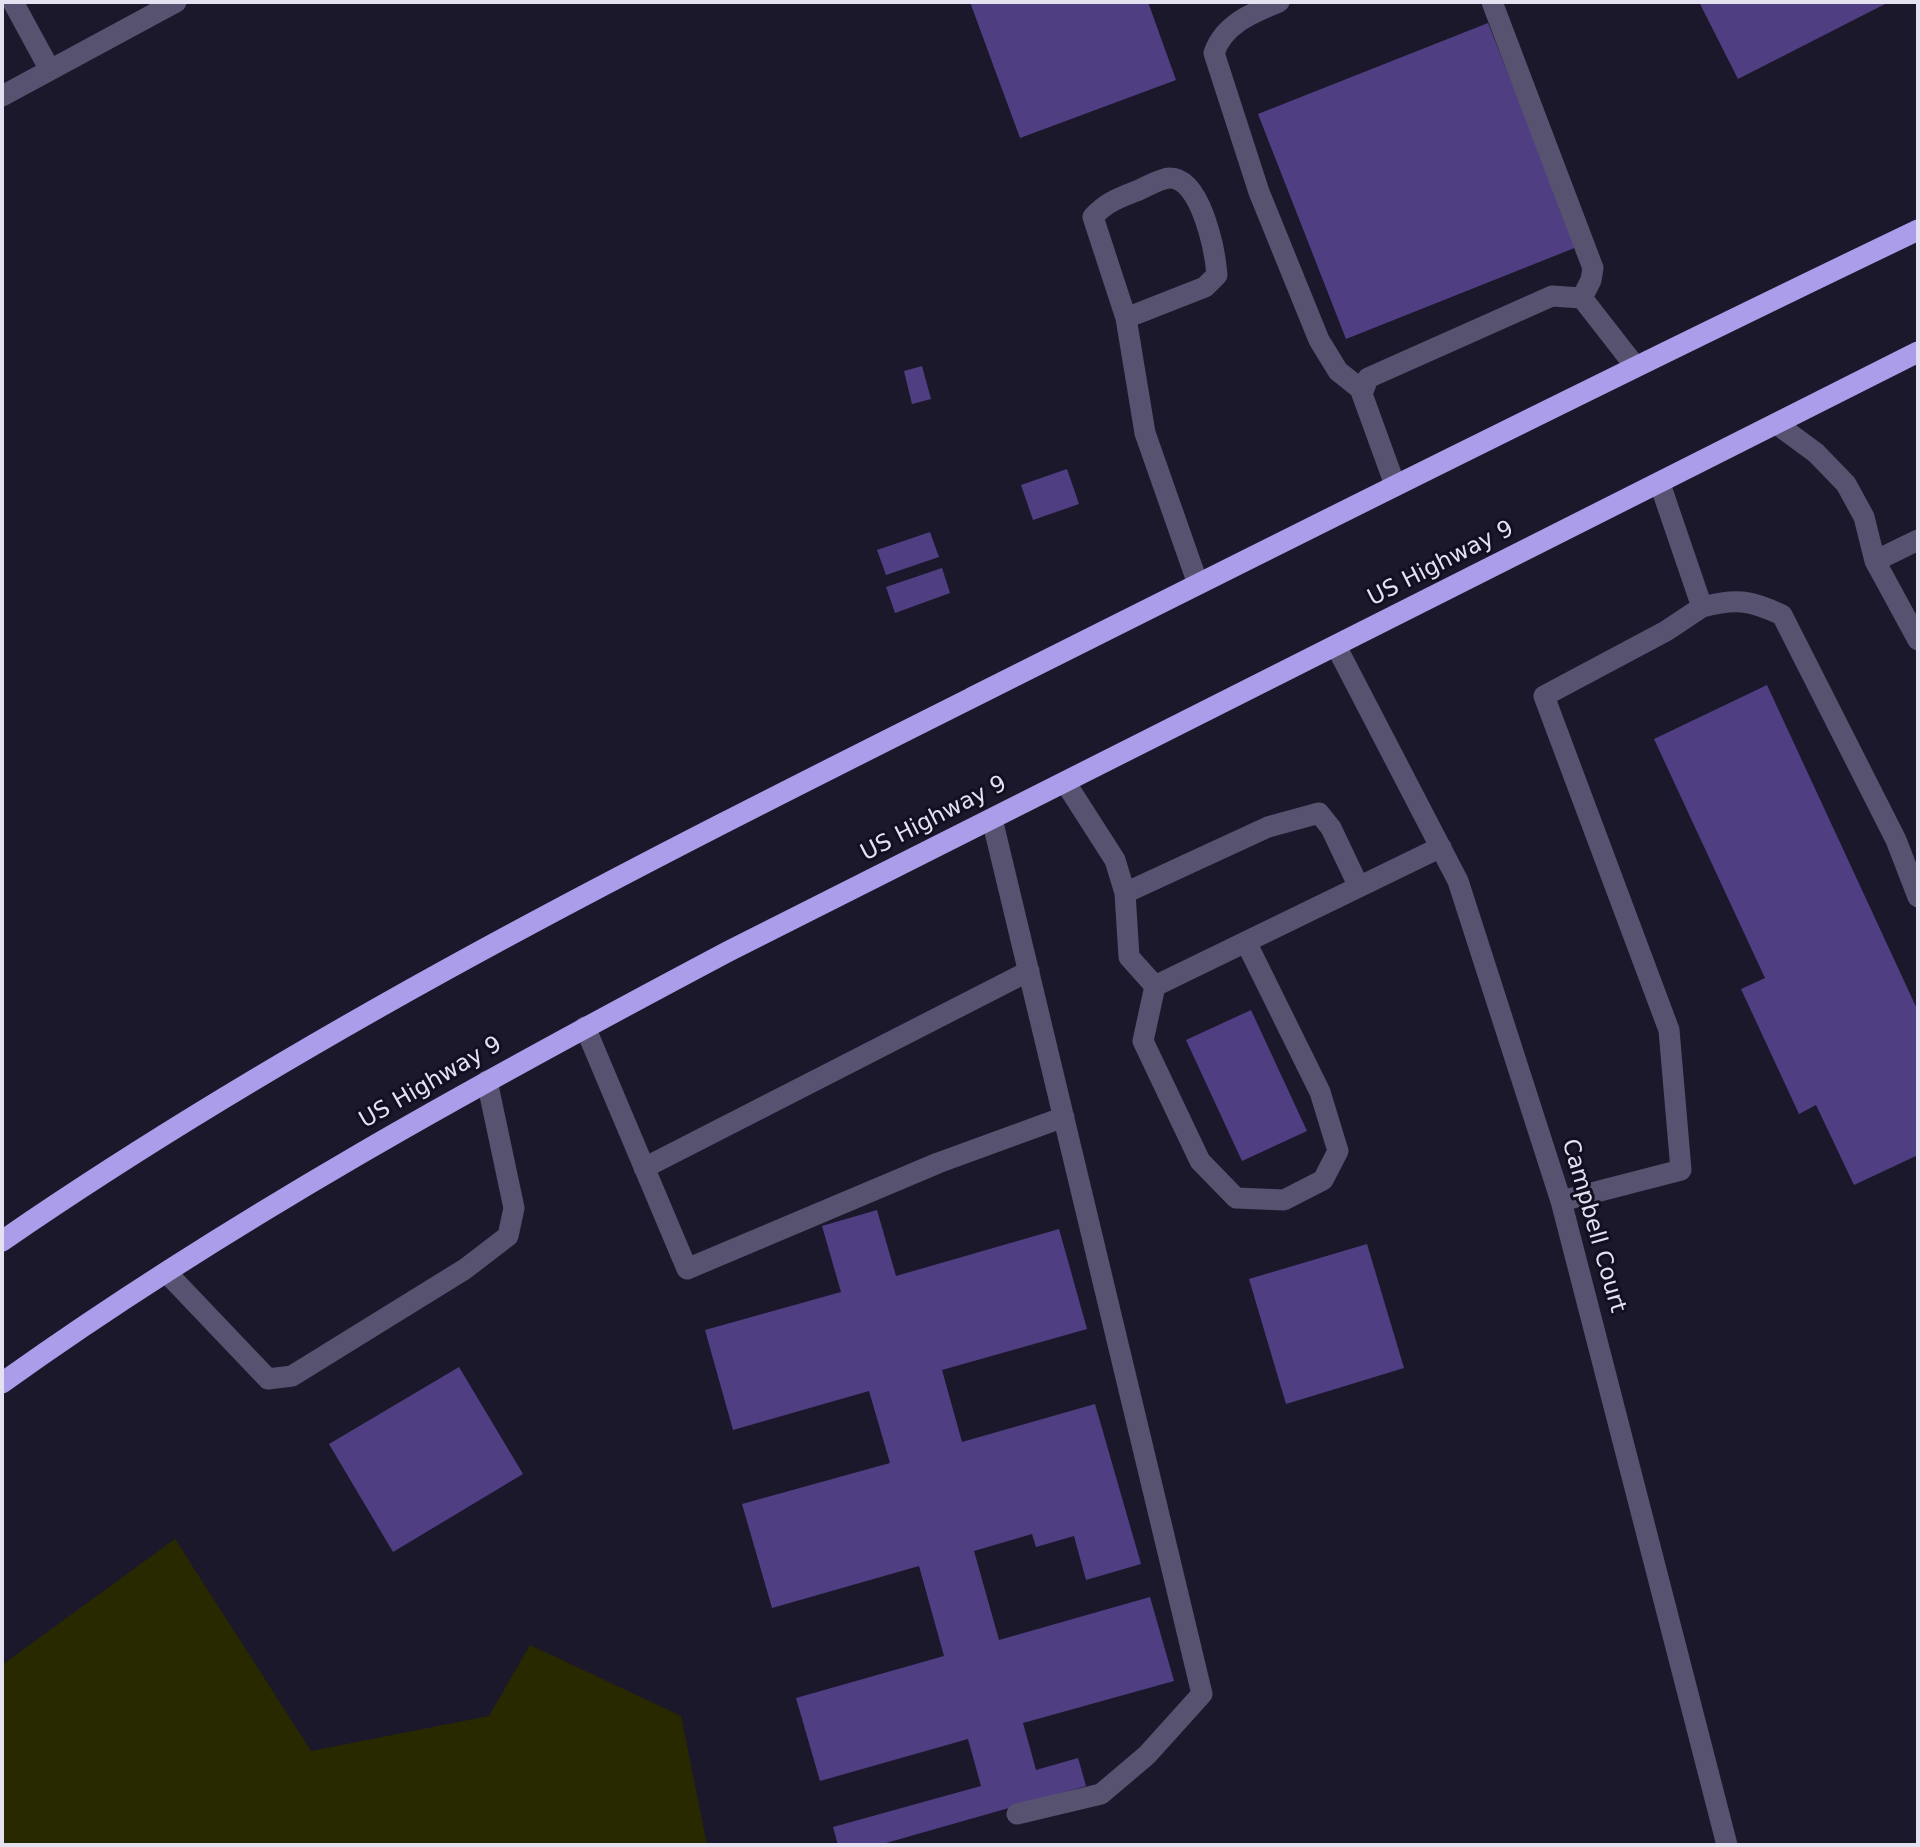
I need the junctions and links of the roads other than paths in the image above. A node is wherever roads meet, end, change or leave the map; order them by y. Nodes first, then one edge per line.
1 (13, 2) edge
2 (176, 2) edge
3 (1279, 2) edge
4 (1492, 2) edge
5 (50, 70) junction
6 (2, 96) edge
7 (1918, 230) edge
8 (1582, 298) junction
9 (1126, 318) junction
10 (1918, 352) edge
11 (1635, 366) junction
12 (1363, 391) junction
13 (1778, 425) junction
14 (1660, 484) junction
15 (1395, 485) junction
16 (1918, 540) edge
17 (1875, 561) junction
18 (1198, 584) junction
19 (1702, 607) junction
20 (1918, 640) edge
21 (1336, 646) junction
22 (1065, 782) junction
23 (992, 819) junction
24 (1441, 847) junction
25 (1359, 887) junction
26 (1125, 893) junction
27 (1918, 897) edge
28 (1246, 942) junction
29 (1029, 971) junction
30 (1155, 986) junction
31 (585, 1027) junction
32 (487, 1082) junction
33 (1064, 1117) junction
34 (644, 1168) junction
35 (1561, 1201) junction
36 (2, 1241) edge
37 (167, 1273) junction
38 (2, 1383) edge
39 (1017, 1814) dead end
40 (1727, 1845) edge

1 - 5 street
2 - 5 street
3 - 12 street
4 - 8 street
5 - 6 street
7 - 11 highway
8 - 11 street
8 - 12 street
9 - 9 street
9 - 18 street
10 - 13 highway, US Highway 9
11 - 15 highway
12 - 15 street
13 - 14 highway, US Highway 9
13 - 17 street
14 - 19 street
14 - 21 highway, US Highway 9
15 - 18 highway
16 - 17 street
17 - 20 street
18 - 36 highway
19 - 27 street
19 - 35 street
21 - 22 highway, US Highway 9
21 - 24 street, Campbell Court
22 - 23 highway, US Highway 9
22 - 26 street
23 - 29 street
23 - 31 highway, US Highway 9
24 - 25 street
24 - 35 street, Campbell Court
25 - 26 street
25 - 28 street
26 - 30 street
28 - 30 street
28 - 30 street
29 - 33 street
29 - 34 street
31 - 32 highway, US Highway 9
31 - 34 street
32 - 37 highway, US Highway 9
32 - 37 street
33 - 34 street
33 - 39 street
35 - 40 street, Campbell Court
37 - 38 highway, US Highway 9

